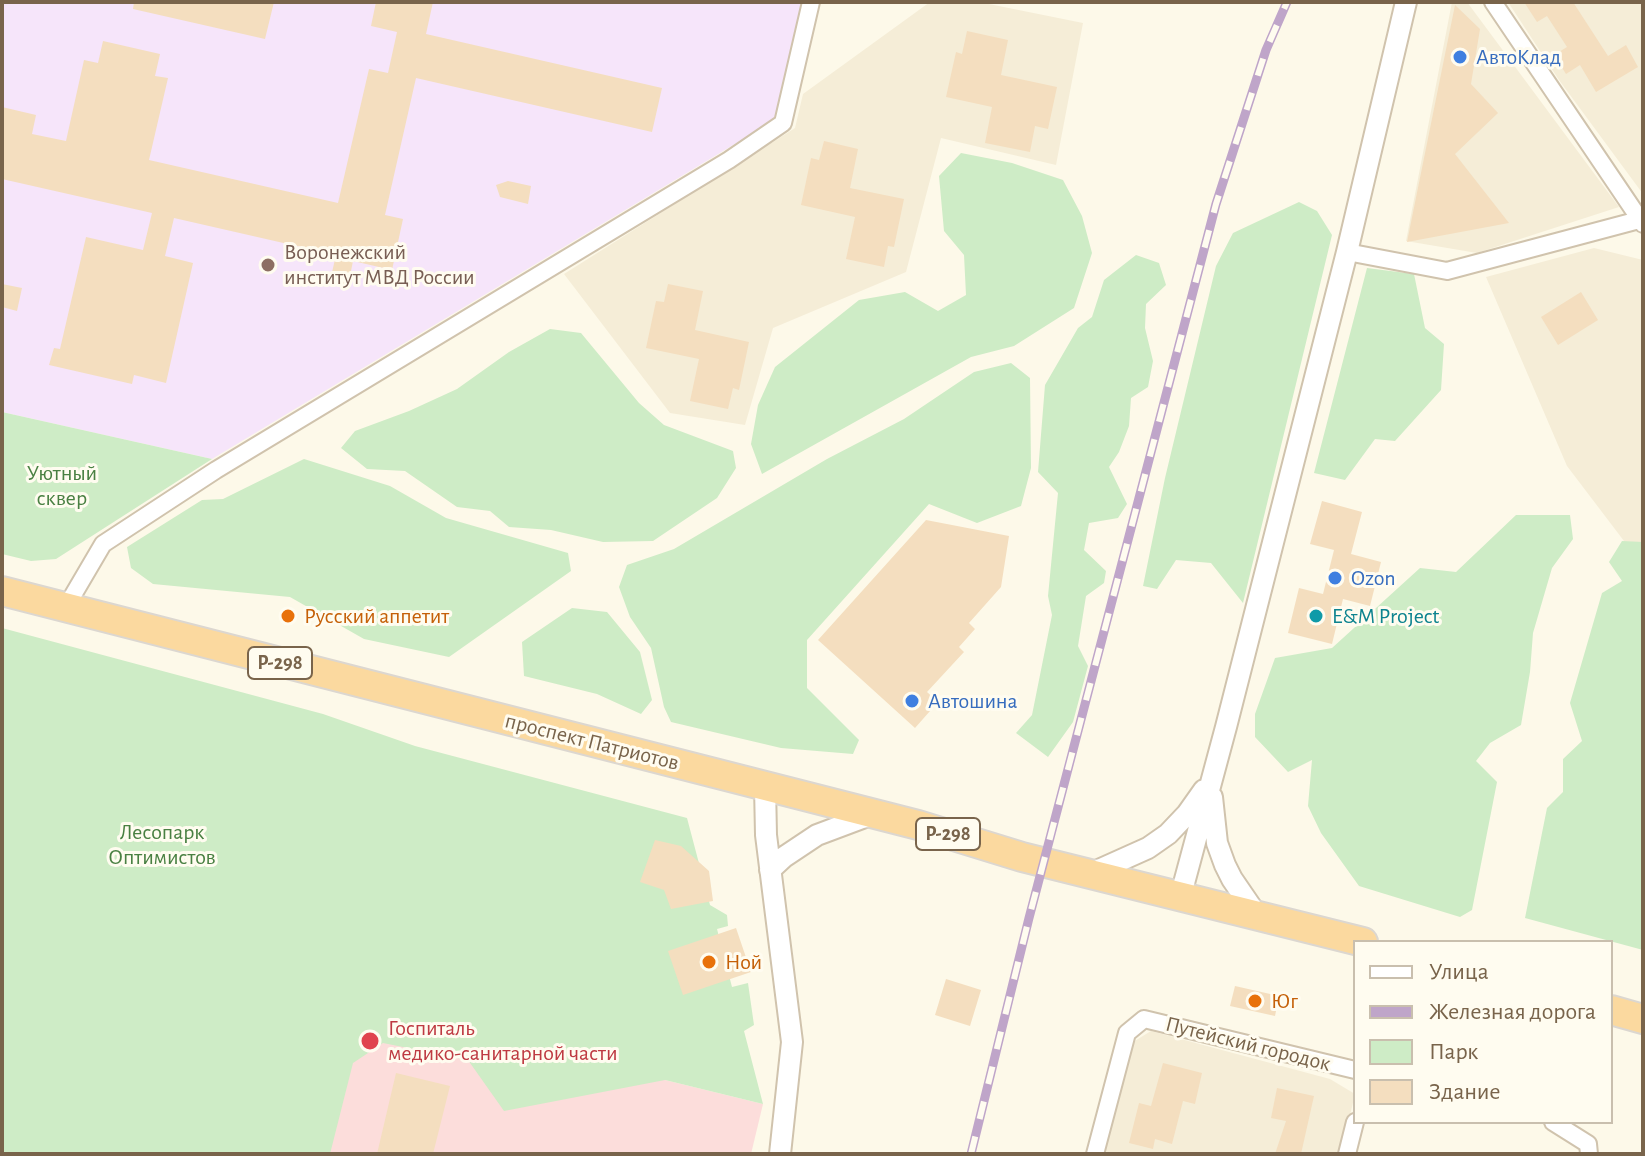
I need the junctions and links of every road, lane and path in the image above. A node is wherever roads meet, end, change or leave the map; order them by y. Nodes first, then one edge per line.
1 (811, 2) edge
2 (1406, 2) edge
3 (1493, 2) edge
4 (1641, 222) edge
5 (1347, 252) junction
6 (2, 591) edge
7 (66, 607) junction
8 (1211, 781) junction
9 (765, 786) junction
10 (873, 814) junction
11 (770, 870) junction
12 (1090, 874) junction
13 (1180, 898) junction
14 (1258, 917) junction
15 (1355, 940) edge
16 (1613, 1011) edge
17 (1643, 1019) edge
18 (1353, 1070) edge
19 (1354, 1124) edge
20 (1556, 1124) edge
21 (780, 1154) edge
22 (1095, 1154) edge
23 (1347, 1154) edge
24 (1589, 1154) edge

1 - 7 street
2 - 5 street
3 - 4 street
4 - 5 street
5 - 8 street
6 - 7 highway, проспект Патриотов / Р-298
7 - 9 highway, проспект Патриотов / Р-298
8 - 12 street
8 - 13 street
8 - 14 street
9 - 10 highway, проспект Патриотов / Р-298
9 - 11 street
10 - 11 street
10 - 12 highway, проспект Патриотов / Р-298
11 - 21 street
12 - 13 highway, проспект Патриотов / Р-298
13 - 14 highway, Р-298
14 - 15 highway, Р-298
16 - 17 highway
18 - 22 street, Путейский городок
19 - 23 street
20 - 24 street

